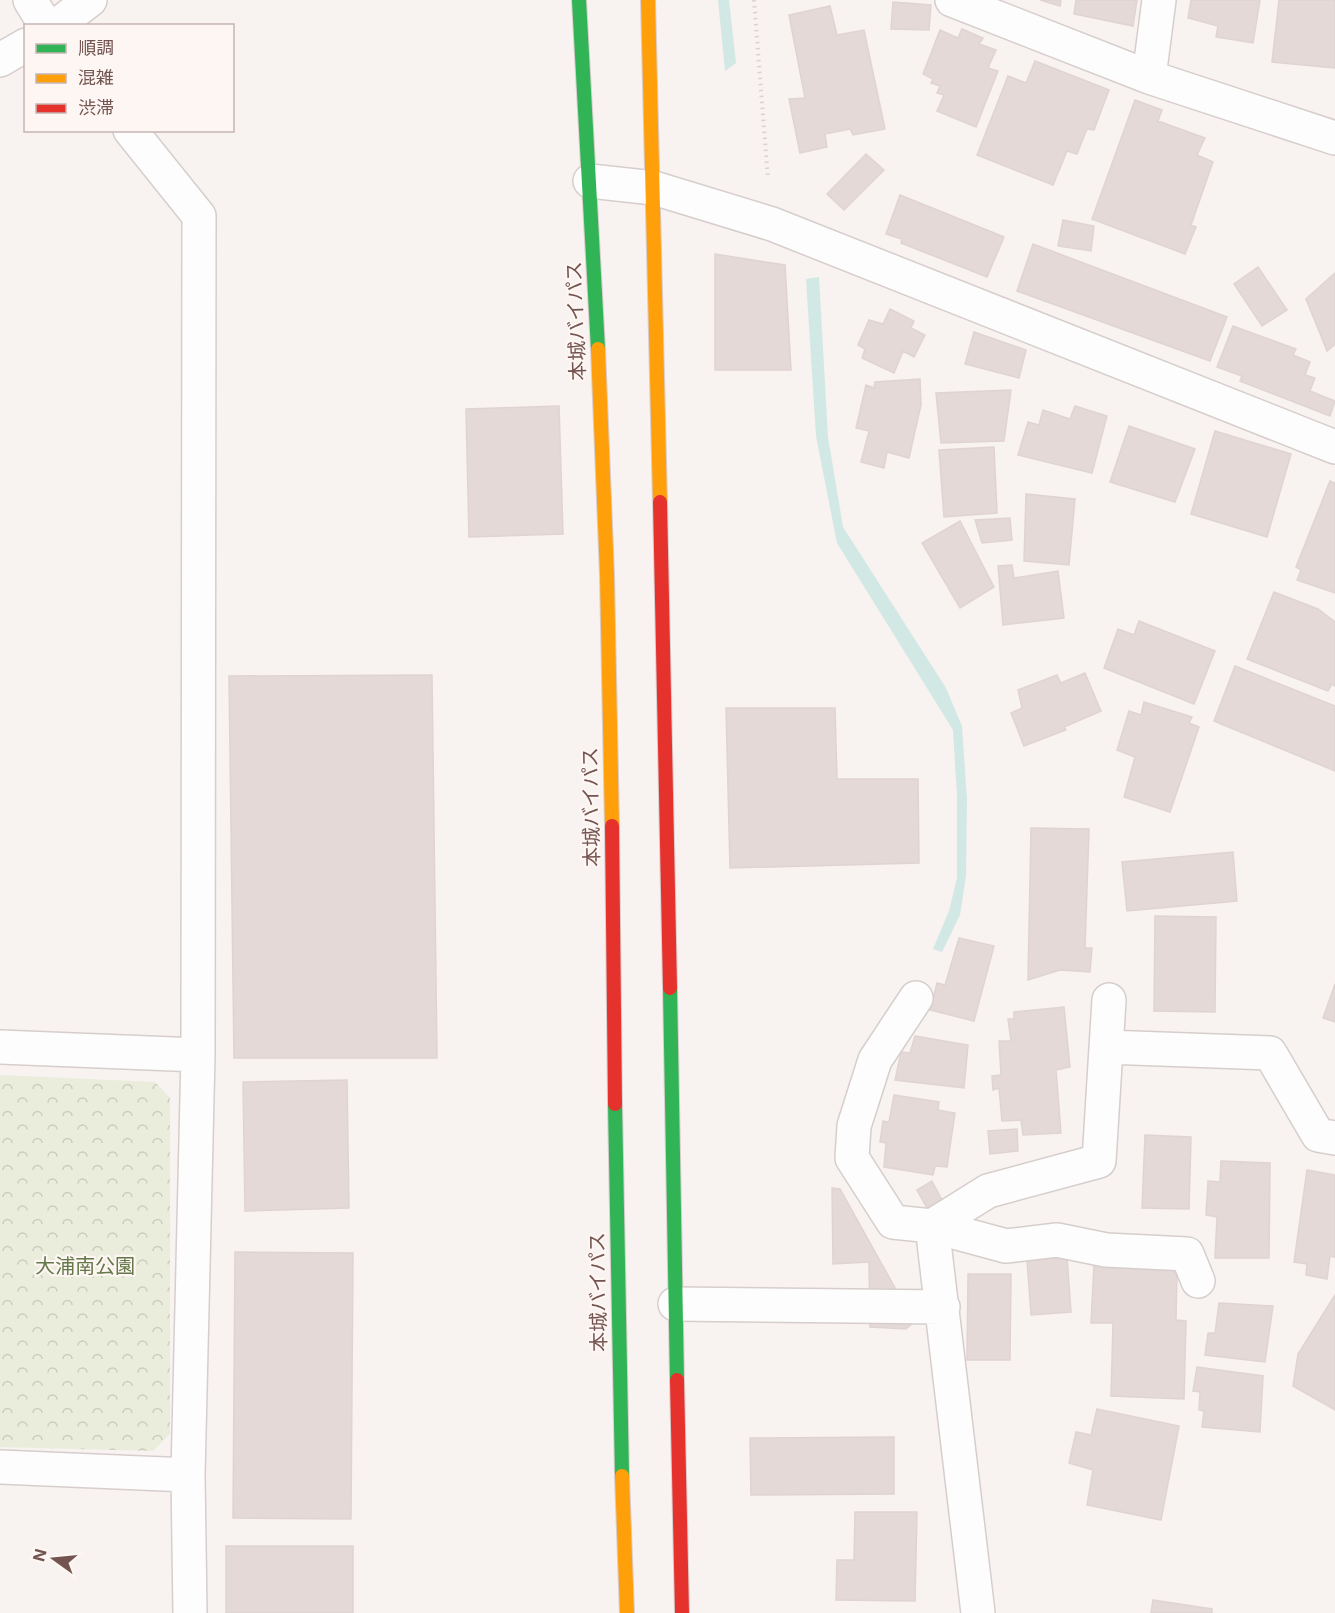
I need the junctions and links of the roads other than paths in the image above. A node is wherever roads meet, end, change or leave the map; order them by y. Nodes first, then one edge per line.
1 (30, 0) edge
2 (90, 0) edge
3 (579, 0) edge
4 (648, 0) edge
5 (952, 0) edge
6 (1159, 0) edge
7 (45, 24) edge
8 (59, 24) edge
9 (24, 46) edge
10 (0, 60) edge
11 (1149, 77) junction
12 (132, 132) edge
13 (1335, 138) edge
14 (590, 181) junction
15 (654, 188) junction
16 (1335, 447) edge
17 (916, 998) dead end
18 (1109, 1000) dead end
19 (0, 1047) edge
20 (1106, 1047) junction
21 (198, 1055) junction
22 (1335, 1138) edge
23 (932, 1226) junction
24 (1198, 1281) dead end
25 (675, 1304) junction
26 (943, 1306) junction
27 (0, 1467) edge
28 (188, 1475) junction
29 (190, 1613) edge
30 (627, 1613) edge
31 (682, 1613) edge
32 (978, 1613) edge

1 - 7 street
2 - 8 street
3 - 14 highway, 本城バイパス
4 - 15 highway
5 - 11 street
6 - 11 street
9 - 10 street
11 - 13 street
12 - 21 street
14 - 15 street
14 - 30 highway, 本城バイパス
15 - 16 street
15 - 25 highway
17 - 23 street
18 - 20 street
19 - 21 street
20 - 22 street
20 - 23 street
21 - 28 street
23 - 24 street
23 - 26 street
25 - 26 street
25 - 31 highway
26 - 32 street
27 - 28 street
28 - 29 street

